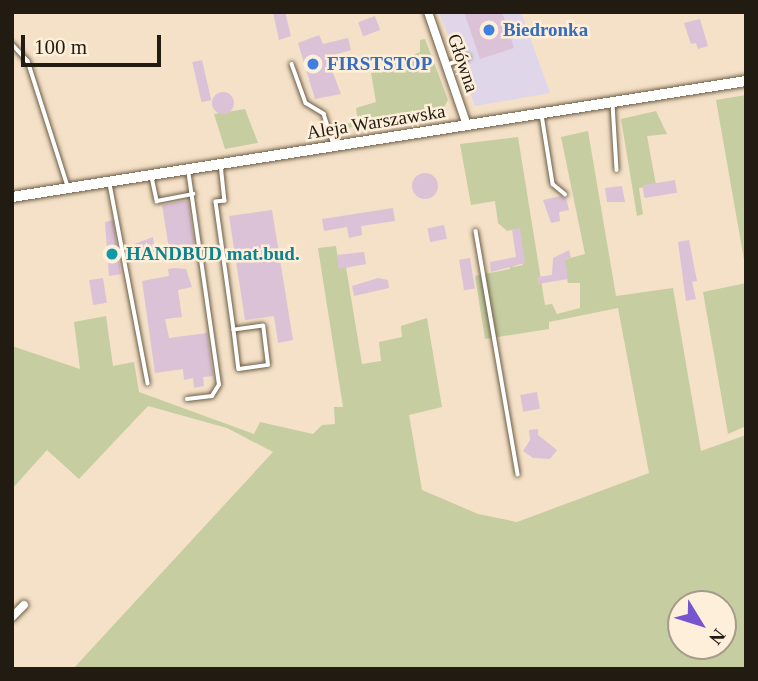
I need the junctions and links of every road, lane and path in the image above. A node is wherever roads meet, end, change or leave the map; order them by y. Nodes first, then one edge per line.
1 (428, 12) edge
2 (12, 44) edge
3 (468, 57) dead end
4 (292, 64) dead end
5 (447, 65) junction
6 (746, 81) edge
7 (612, 102) junction
8 (542, 113) junction
9 (467, 125) junction
10 (334, 146) junction
11 (221, 164) junction
12 (187, 169) junction
13 (617, 170) dead end
14 (152, 175) junction
15 (109, 182) junction
16 (68, 188) junction
17 (193, 194) junction
18 (565, 194) dead end
19 (12, 197) edge
20 (476, 231) dead end
21 (234, 330) junction
22 (148, 383) dead end
23 (187, 399) dead end
24 (518, 474) dead end
25 (24, 605) dead end
26 (12, 617) edge

1 - 5 street, Główna
2 - 16 lane
3 - 5 lane
4 - 10 lane
5 - 9 street, Główna
6 - 7 street, Aleja Warszawska
7 - 8 street, Aleja Warszawska
7 - 13 lane
8 - 9 street, Aleja Warszawska
8 - 18 lane
9 - 10 street, Aleja Warszawska
10 - 11 street, Aleja Warszawska
11 - 12 street, Aleja Warszawska
11 - 21 lane
12 - 14 street, Aleja Warszawska
12 - 17 lane
14 - 15 street, Aleja Warszawska
14 - 17 lane
15 - 16 street, Aleja Warszawska
15 - 22 lane
16 - 19 street, Aleja Warszawska
17 - 23 lane
20 - 24 lane
21 - 21 lane
25 - 26 street

